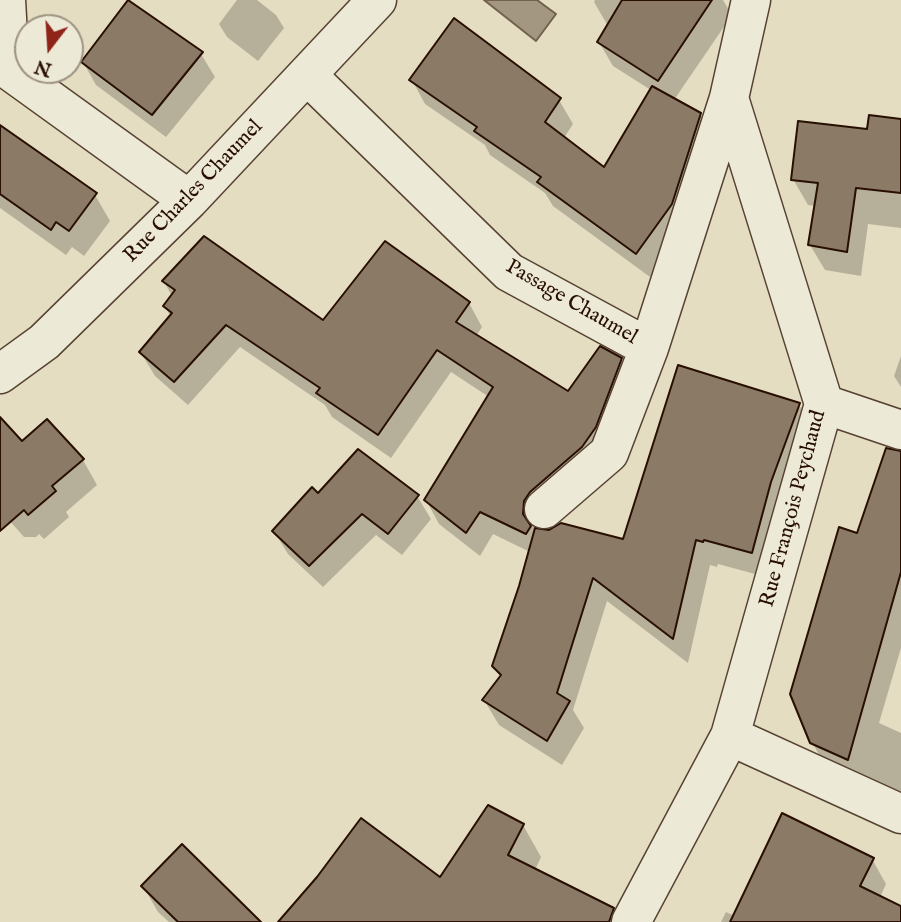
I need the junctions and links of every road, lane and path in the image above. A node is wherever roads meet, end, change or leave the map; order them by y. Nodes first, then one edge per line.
1 (6, 0) edge
2 (377, 0) edge
3 (751, 0) edge
4 (307, 75) junction
5 (729, 98) junction
6 (189, 200) junction
7 (649, 348) junction
8 (0, 374) edge
9 (824, 404) junction
10 (901, 430) edge
11 (544, 509) dead end
12 (730, 736) junction
13 (901, 814) edge
14 (631, 922) edge

1 - 6 street
2 - 4 street, Rue Charles Chaumel
3 - 5 street, Rue François Peychaud
4 - 6 street, Rue Charles Chaumel
4 - 7 street, Passage Chaumel
5 - 7 street, Passage Chaumel
5 - 9 street, Rue François Peychaud
6 - 8 street, Rue Charles Chaumel
7 - 11 street
9 - 10 street
9 - 12 street, Rue François Peychaud
12 - 13 street
12 - 14 street, Rue François Peychaud

